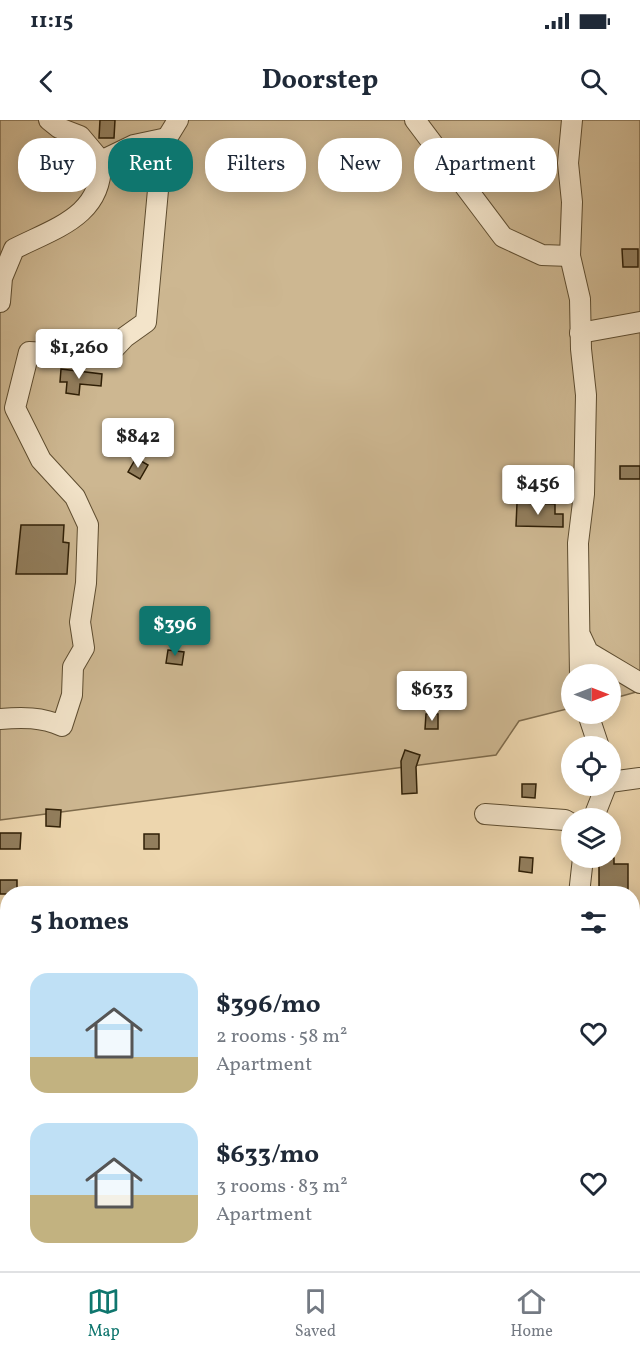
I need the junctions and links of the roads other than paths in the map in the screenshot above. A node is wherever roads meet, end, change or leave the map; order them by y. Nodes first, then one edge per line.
1 (49, 120) edge
2 (178, 120) edge
3 (415, 120) edge
4 (572, 120) edge
5 (167, 138) edge
6 (108, 158) edge
7 (101, 161) junction
8 (158, 192) edge
9 (570, 256) junction
10 (0, 302) edge
11 (640, 322) edge
12 (580, 333) junction
13 (581, 637) junction
14 (580, 664) edge
15 (640, 683) edge
16 (0, 719) edge
17 (640, 778) edge
18 (621, 781) edge
19 (485, 814) dead end
20 (561, 820) edge
21 (582, 868) edge
22 (579, 886) edge

1 - 7 street
2 - 5 street
3 - 9 street
4 - 9 street
6 - 7 street
7 - 10 street
8 - 16 street
9 - 12 street
11 - 12 street
12 - 13 street
13 - 14 street
13 - 15 street
17 - 18 street
19 - 20 street
21 - 22 street

